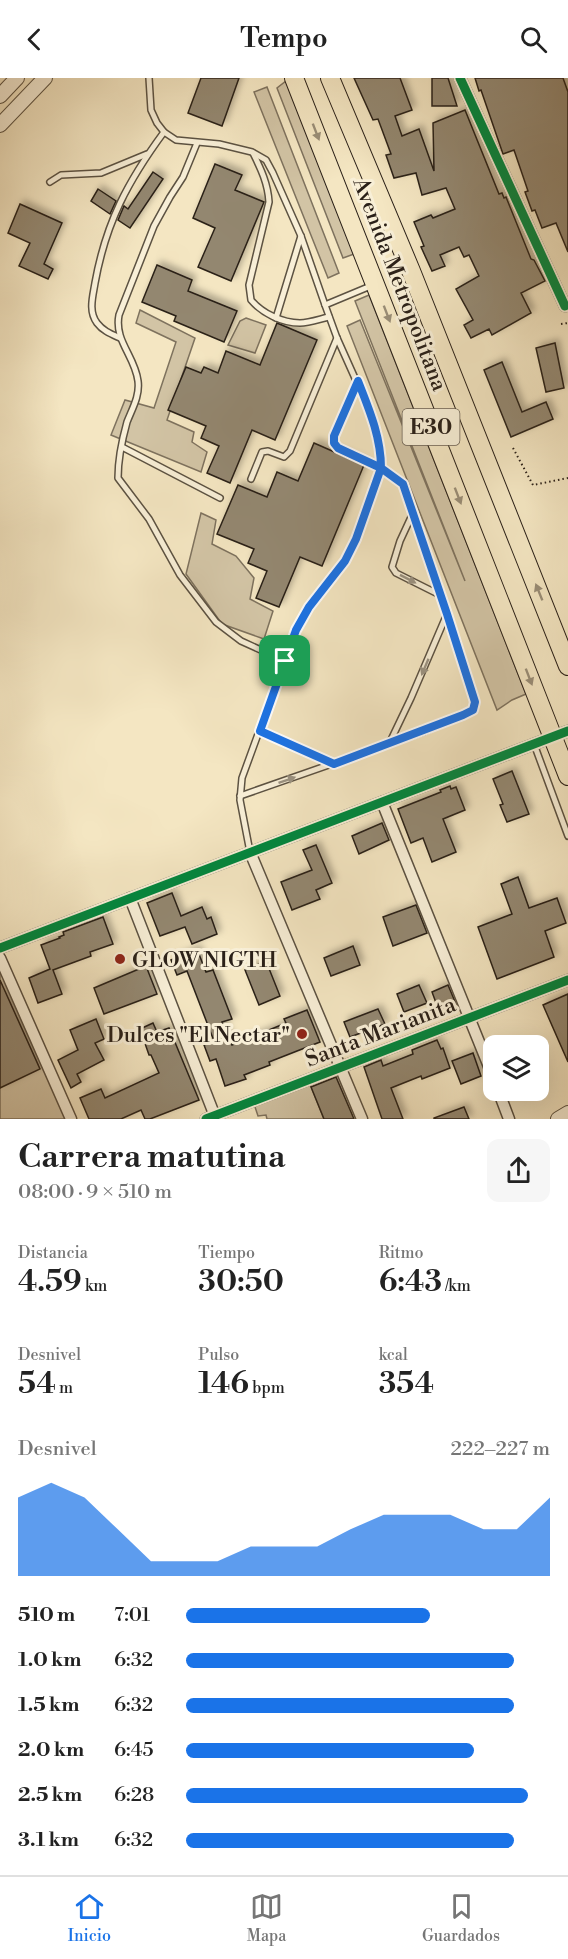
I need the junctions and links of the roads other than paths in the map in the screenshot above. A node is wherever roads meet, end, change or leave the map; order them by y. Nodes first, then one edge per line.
1 (17, 78) edge
2 (45, 78) edge
3 (149, 78) edge
4 (294, 78) edge
5 (330, 78) edge
6 (460, 78) edge
7 (1, 93) edge
8 (17, 107) junction
9 (0, 125) edge
10 (164, 132) junction
11 (197, 143) junction
12 (252, 152) junction
13 (148, 153) junction
14 (50, 182) dead end
15 (301, 236) junction
16 (375, 284) junction
17 (325, 305) junction
18 (566, 306) edge
19 (329, 317) junction
20 (276, 318) junction
21 (120, 338) junction
22 (337, 338) junction
23 (358, 381) junction
24 (122, 447) junction
25 (381, 468) junction
26 (251, 479) dead end
27 (220, 498) dead end
28 (412, 513) junction
29 (440, 595) junction
30 (447, 614) junction
31 (285, 661) junction
32 (568, 666) edge
33 (260, 731) junction
34 (560, 734) edge
35 (389, 744) junction
36 (534, 744) junction
37 (334, 764) junction
38 (568, 776) edge
39 (240, 796) junction
40 (382, 802) junction
41 (568, 836) edge
42 (250, 852) junction
43 (130, 898) junction
44 (0, 948) edge
45 (0, 958) edge
46 (568, 980) edge
47 (470, 1018) junction
48 (483, 1050) edge
49 (341, 1067) junction
50 (502, 1101) edge
51 (568, 1113) edge
52 (212, 1118) edge
53 (71, 1119) edge
54 (362, 1119) edge
55 (509, 1119) edge
56 (558, 1119) edge

1 - 7 street
2 - 8 street
3 - 10 lane
4 -> 16 highway, Avenida Metropolitana / E30
32 -> 5 highway, Avenida Metropolitana / E30
6 - 18 street
7 - 8 street
8 - 9 street
10 - 11 lane
10 - 13 lane
11 - 12 lane
11 - 21 lane
12 - 15 lane
12 - 20 lane
13 - 14 lane
13 - 21 lane
15 - 17 lane
15 - 20 lane
16 - 17 lane
16 -> 34 highway, Avenida Metropolitana / E30
17 - 19 lane
19 - 20 lane
19 - 22 lane
21 - 24 lane
22 - 23 lane
22 - 26 lane
23 - 25 lane
23 - 25 lane
24 - 27 lane
24 - 31 lane
25 - 28 lane
25 - 31 lane
28 - 29 lane
28 -> 29 lane
29 - 30 lane
30 -> 35 lane
30 - 35 lane
31 - 33 lane
33 - 37 lane
33 - 39 lane
34 - 36 street
34 - 38 highway, Avenida Metropolitana / E30
35 - 37 lane
36 - 40 street
36 - 41 lane
39 -> 37 lane
39 - 42 lane
40 - 42 street
40 - 47 street
42 - 43 street
42 - 49 street
43 - 44 street
43 - 52 street
45 - 53 street
46 - 47 street, Santa Marianita
47 - 48 street
47 - 49 street, Santa Marianita
49 - 52 street, Santa Marianita
49 - 54 street
50 - 55 street
51 - 56 street

